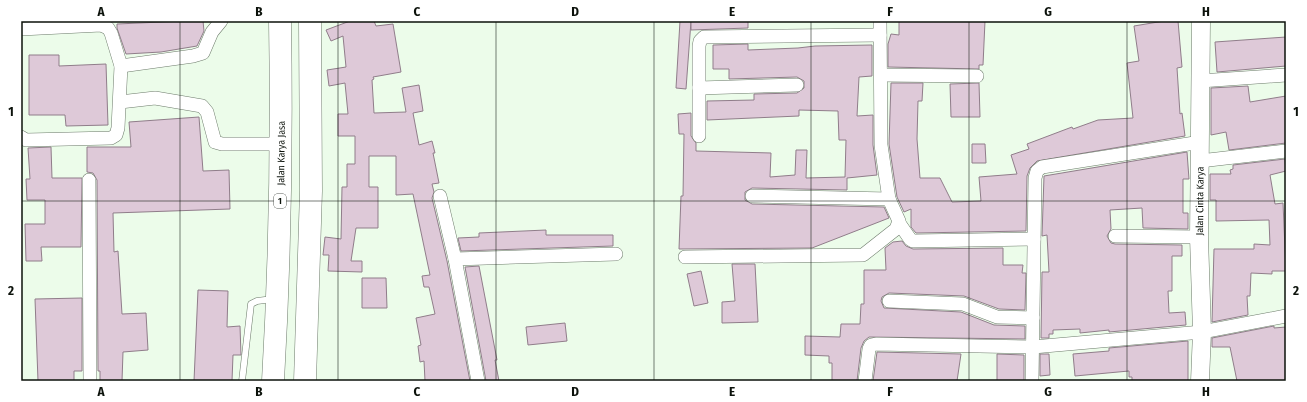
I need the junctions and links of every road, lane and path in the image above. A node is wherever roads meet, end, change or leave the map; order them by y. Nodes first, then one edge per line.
1 (221, 21) edge
2 (280, 21) edge
3 (310, 21) edge
4 (880, 21) edge
5 (1202, 21) edge
6 (21, 30) edge
7 (880, 35) junction
8 (121, 66) junction
9 (881, 75) junction
10 (976, 76) dead end
11 (1286, 76) edge
12 (1200, 81) junction
13 (797, 85) dead end
14 (699, 88) junction
15 (120, 102) junction
16 (698, 136) dead end
17 (21, 137) edge
18 (1200, 142) junction
19 (282, 144) junction
20 (1286, 151) edge
21 (1200, 161) junction
22 (89, 180) dead end
23 (440, 196) dead end
24 (752, 196) dead end
25 (889, 199) junction
26 (899, 223) junction
27 (1114, 236) dead end
28 (1199, 237) junction
29 (1034, 239) junction
30 (616, 254) dead end
31 (685, 257) dead end
32 (455, 259) junction
33 (278, 298) junction
34 (889, 301) dead end
35 (1286, 316) edge
36 (1033, 318) junction
37 (1202, 332) junction
38 (1033, 347) junction
39 (90, 381) edge
40 (242, 381) edge
41 (273, 381) edge
42 (305, 381) edge
43 (478, 381) edge
44 (865, 381) edge
45 (1032, 381) edge
46 (1200, 381) edge

1 - 8 street
2 - 19 highway, Jalan Karya Jasa / 1
3 - 42 highway
4 - 7 street
5 - 12 street, Jalan Cinta Karya
6 - 8 street
7 - 9 street
7 - 14 street
8 - 15 street
9 - 10 street
9 - 25 street
11 - 12 street
12 - 18 street, Jalan Cinta Karya
13 - 14 street
14 - 16 street
15 - 17 street
15 - 19 street
18 - 21 street, Jalan Cinta Karya
18 - 29 street
19 - 33 highway, Jalan Karya Jasa / 1
20 - 21 street
21 - 28 street, Jalan Cinta Karya
22 - 39 street
23 - 32 street
24 - 25 street
25 - 26 street
26 - 29 street
26 - 31 street
27 - 28 street
28 - 37 street, Jalan Cinta Karya
29 - 36 street
30 - 32 street
32 - 43 street
33 - 40 lane
33 - 41 highway, Jalan Karya Jasa / 1
34 - 36 street
35 - 37 street
36 - 38 street
37 - 38 street
37 - 46 street, Jalan Cinta Karya
38 - 44 street
38 - 45 street

